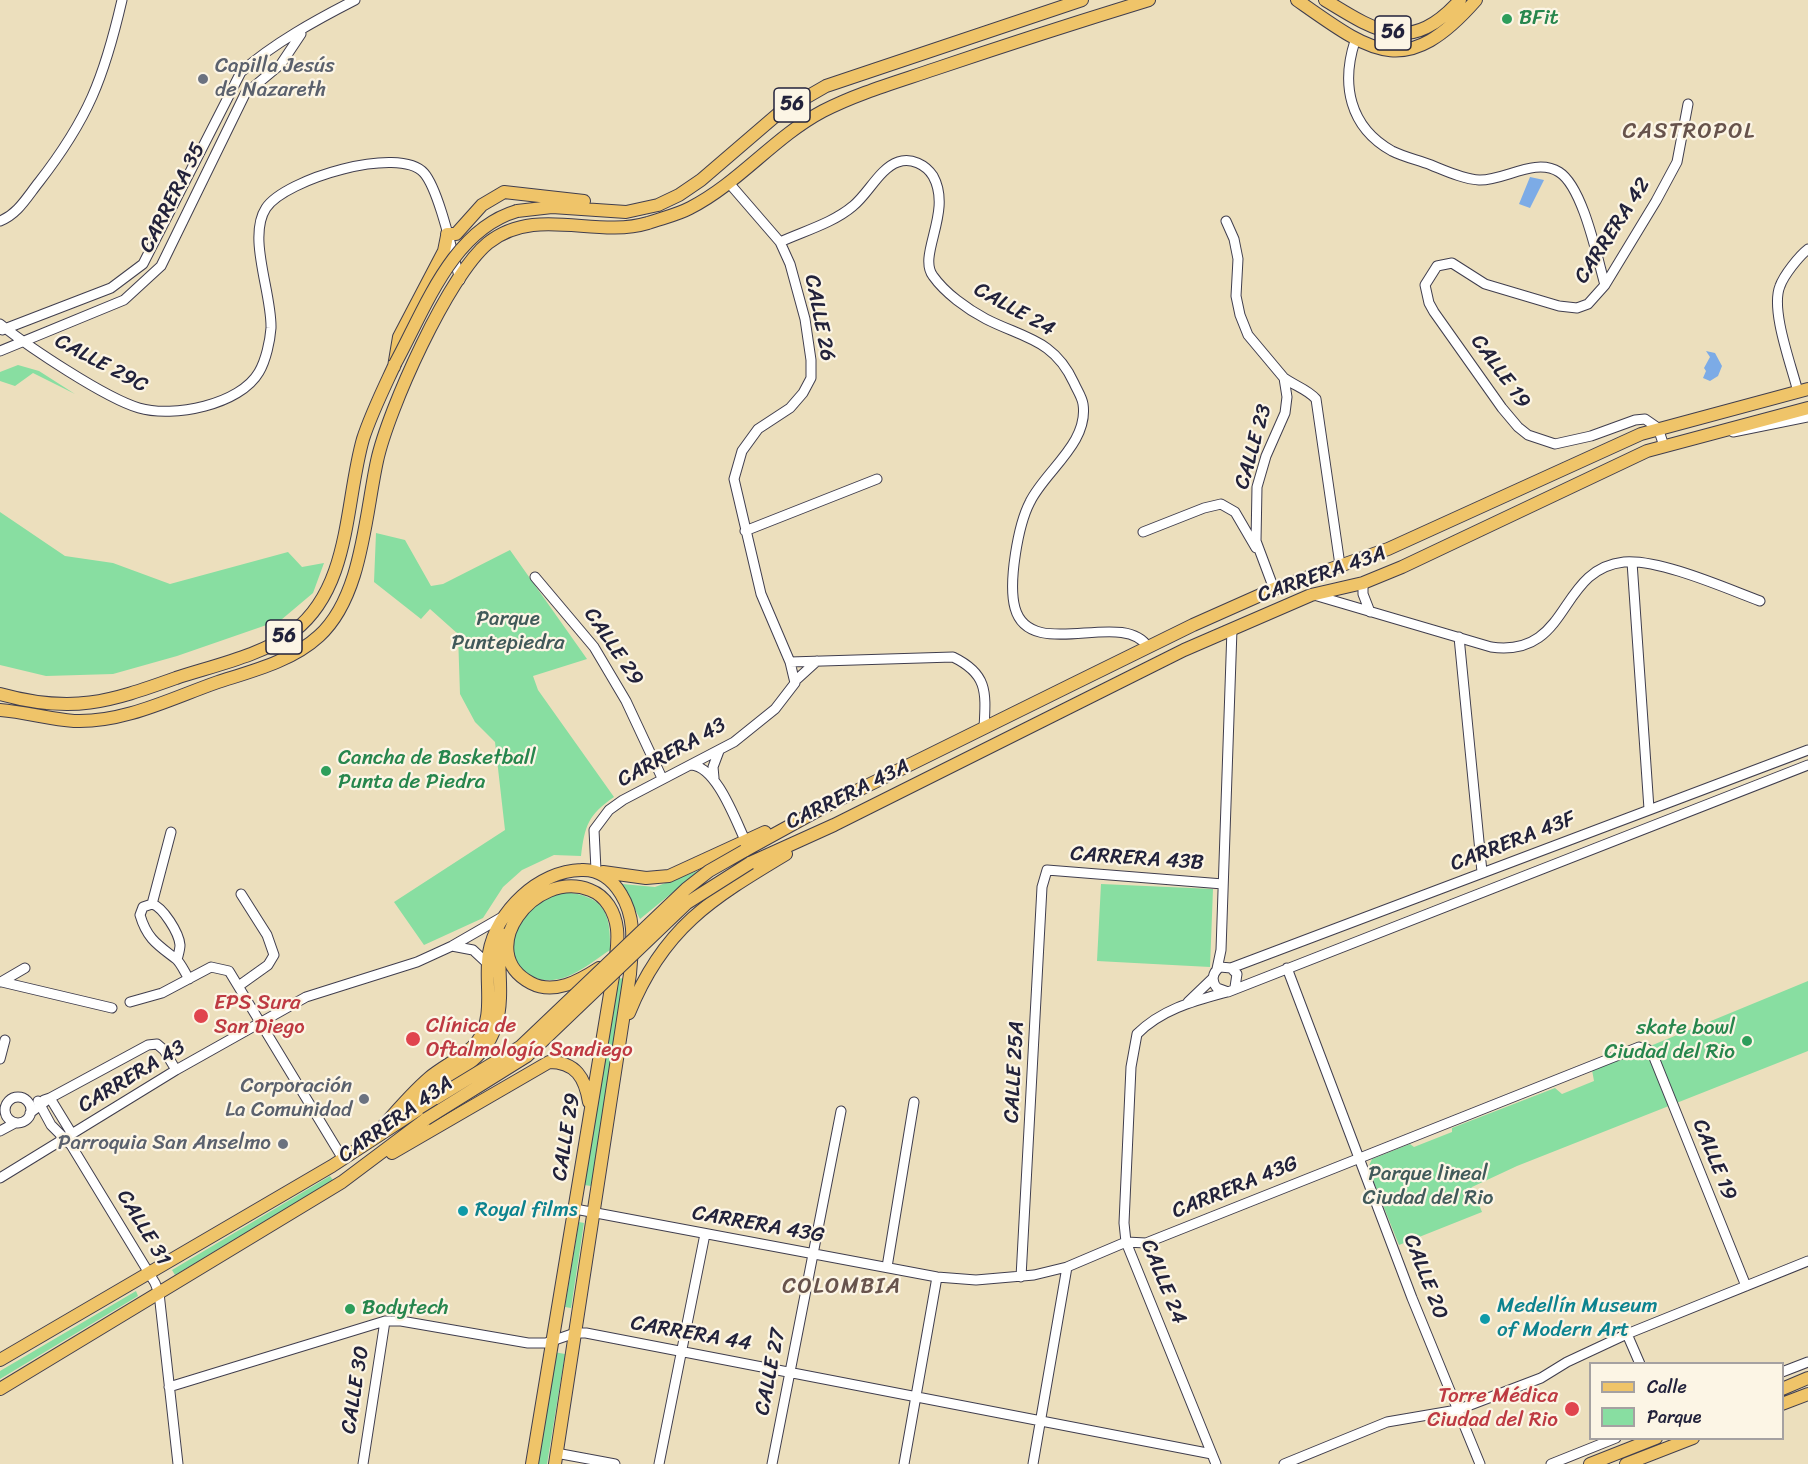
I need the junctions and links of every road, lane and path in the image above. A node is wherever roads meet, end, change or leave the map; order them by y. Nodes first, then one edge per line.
1 (122, 0) edge
2 (355, 0) edge
3 (1082, 0) edge
4 (1149, 0) edge
5 (1297, 0) edge
6 (1324, 0) edge
7 (1460, 0) edge
8 (1476, 0) edge
9 (304, 30) junction
10 (1355, 40) junction
11 (1688, 104) dead end
12 (729, 183) junction
13 (679, 195) junction
14 (477, 210) junction
15 (1226, 220) dead end
16 (0, 221) edge
17 (502, 234) junction
18 (447, 235) junction
19 (780, 242) junction
20 (1808, 249) edge
21 (460, 280) junction
22 (1425, 285) joint
23 (1605, 285) junction
24 (58, 308) junction
25 (68, 323) junction
26 (2, 328) edge
27 (22, 340) junction
28 (0, 351) edge
29 (394, 366) junction
30 (1284, 378) junction
31 (1299, 388) junction
32 (1803, 391) edge
33 (1287, 397) junction
34 (1808, 408) edge
35 (1808, 417) edge
36 (1658, 428) junction
37 (1713, 433) junction
38 (1664, 446) junction
39 (878, 479) dead end
40 (1240, 521) junction
41 (1255, 524) junction
42 (745, 531) junction
43 (1143, 532) dead end
44 (1258, 551) junction
45 (1632, 562) junction
46 (1340, 565) junction
47 (535, 577) dead end
48 (1363, 582) junction
49 (1274, 589) junction
50 (1311, 595) junction
51 (1760, 601) dead end
52 (1370, 612) junction
53 (1232, 629) junction
54 (1459, 637) junction
55 (1148, 647) junction
56 (817, 661) junction
57 (790, 662) junction
58 (795, 681) junction
59 (0, 694) edge
60 (0, 710) edge
61 (984, 728) junction
62 (1808, 750) edge
63 (719, 751) junction
64 (691, 765) junction
65 (1808, 765) edge
66 (662, 778) junction
67 (714, 778) junction
68 (1648, 809) junction
69 (834, 825) junction
70 (171, 832) dead end
71 (746, 852) junction
72 (596, 870) junction
73 (1047, 870) joint
74 (1482, 872) junction
75 (1223, 884) junction
76 (241, 894) dead end
77 (152, 904) junction
78 (506, 915) junction
79 (452, 946) junction
80 (1221, 950) junction
81 (177, 960) junction
82 (608, 962) junction
83 (488, 963) junction
84 (1229, 967) junction
85 (25, 968) dead end
86 (1287, 968) junction
87 (1215, 974) junction
88 (189, 979) junction
89 (1, 982) edge
90 (240, 985) junction
91 (1231, 989) junction
92 (130, 1002) dead end
93 (1186, 1003) junction
94 (112, 1008) dead end
95 (261, 1020) junction
96 (624, 1025) junction
97 (1137, 1034) joint
98 (5, 1040) dead end
99 (1647, 1049) joint
100 (0, 1059) edge
101 (176, 1070) junction
102 (0, 1095) edge
103 (50, 1098) junction
104 (914, 1102) dead end
105 (5, 1103) edge
106 (34, 1106) junction
107 (591, 1111) junction
108 (841, 1111) dead end
109 (15, 1123) junction
110 (0, 1131) edge
111 (69, 1137) junction
112 (369, 1141) junction
113 (1360, 1157) junction
114 (343, 1159) junction
115 (0, 1178) edge
116 (342, 1182) junction
117 (575, 1209) junction
118 (594, 1212) junction
119 (705, 1234) junction
120 (1126, 1242) junction
121 (813, 1253) junction
122 (1808, 1261) edge
123 (887, 1267) junction
124 (1066, 1267) junction
125 (151, 1273) junction
126 (937, 1277) junction
127 (1021, 1277) junction
128 (1746, 1286) junction
129 (159, 1293) junction
130 (385, 1321) junction
131 (575, 1333) junction
132 (1628, 1334) junction
133 (553, 1341) junction
134 (681, 1350) junction
135 (0, 1360) edge
136 (1639, 1362) edge
137 (1808, 1362) edge
138 (790, 1371) junction
139 (1784, 1371) edge
140 (1808, 1378) edge
141 (169, 1386) junction
142 (1786, 1386) edge
143 (0, 1389) edge
144 (1808, 1394) edge
145 (917, 1395) junction
146 (1784, 1403) edge
147 (1457, 1410) junction
148 (1041, 1420) junction
149 (1611, 1440) edge
150 (1651, 1440) edge
151 (1688, 1440) edge
152 (1212, 1454) junction
153 (555, 1458) edge
154 (178, 1464) edge
155 (363, 1464) edge
156 (532, 1464) edge
157 (615, 1464) edge
158 (658, 1464) edge
159 (772, 1464) edge
160 (904, 1464) edge
161 (1033, 1464) edge
162 (1216, 1464) edge
163 (1284, 1464) edge
164 (1480, 1464) edge
165 (1551, 1464) edge
166 (1590, 1464) edge
167 (1626, 1464) edge

1 - 16 street
2 - 9 street, CARRERA 35
3 - 13 main road, 56
4 - 12 main road, 56
5 - 10 main road, 56
6 - 7 main road, 56
8 - 10 main road, 56
9 - 24 street, CARRERA 35
9 - 25 street, CARRERA 35
10 - 23 street
11 - 23 street, CARRERA 42
12 - 17 main road, 56
12 - 19 street, CALLE 26
13 - 14 main road
13 - 29 main road, 56, bridge
14 - 17 main road
14 - 18 main road
15 - 30 street, CALLE 23
17 - 21 main road, 56
18 - 21 street
18 - 27 street, CALLE 29C
18 - 29 main road
19 - 42 street, CALLE 26
19 - 55 street, CALLE 24
20 - 32 street
21 - 60 main road, 56
22 - 23 street, CARRERA 42
22 - 36 street, CALLE 19
24 - 25 street
24 - 26 street, CARRERA 35
25 - 27 street, CARRERA 35
26 - 27 street, CALLE 29C
27 - 28 street, CARRERA 35
29 - 59 main road, 56
30 - 31 street
30 - 33 street, CALLE 23
31 - 33 street
31 - 46 street
32 - 36 main road, CARRERA 43A
33 - 41 street, CALLE 23
34 - 37 main road, CARRERA 43A
35 - 37 street
36 - 38 street
36 - 46 main road, CARRERA 43A
37 - 38 main road, CARRERA 43A
38 - 48 main road, CARRERA 43A
39 - 42 street
40 - 41 street
40 - 43 street
40 - 44 street
41 - 44 street, CALLE 23
42 - 57 street
44 - 49 street, CALLE 23
45 - 51 street
45 - 54 street
45 - 68 street
46 - 49 main road, CARRERA 43A
47 - 66 street, CALLE 29
48 - 50 main road, CARRERA 43A
48 - 52 street
49 - 55 main road, CARRERA 43A
50 - 52 street
50 - 53 main road, CARRERA 43A
52 - 54 street
53 - 69 main road, CARRERA 43A
53 - 75 street
54 - 74 street
55 - 61 main road, CARRERA 43A
56 - 57 street
56 - 58 street, CARRERA 43
56 - 61 street
57 - 58 street
58 - 63 street, CARRERA 43
61 - 71 main road, CARRERA 43A
62 - 68 street, CARRERA 43F
63 - 64 street, CARRERA 43
63 - 67 street
64 - 66 street, CARRERA 43
64 - 67 street
65 - 86 street, CARRERA 43F
66 - 72 street, CARRERA 43
67 - 71 street
68 - 74 street, CARRERA 43F
69 - 71 main road, CARRERA 43A
69 - 96 main road
70 - 77 street
71 - 72 main road
71 - 82 main road, CARRERA 43A, bridge
71 - 116 main road, CARRERA 43A, bridge
72 - 78 main road
72 - 96 main road, CALLE 29
73 - 75 street, CARRERA 43B
73 - 127 street, CALLE 25A
74 - 84 street, CARRERA 43F
75 - 80 street
76 - 90 street
77 - 81 street
77 - 81 street
78 - 79 street, CARRERA 43
78 - 83 main road
78 - 112 main road
79 - 83 street
79 - 95 street, CARRERA 43
80 - 84 street
80 - 87 street
81 - 88 street
82 - 107 main road, CALLE 29, bridge
82 - 112 main road, CARRERA 43A, bridge
83 - 112 main road
84 - 87 street, CARRERA 43F
84 - 91 street
85 - 89 street
86 - 91 street, CARRERA 43F
86 - 113 street, CALLE 20
87 - 91 street
87 - 93 street, CARRERA 43F
88 - 90 street
88 - 92 street
89 - 94 street
90 - 95 street
91 - 93 street, CARRERA 43F
93 - 97 street, CARRERA 43F
95 - 101 street, CARRERA 43
95 - 114 street
96 - 118 main road, CALLE 29
97 - 120 street, CALLE 24
98 - 100 street
99 - 113 street, CARRERA 43G
99 - 128 street, CALLE 19
101 - 103 street
101 - 111 street, CARRERA 43
102 - 105 street
103 - 106 street
103 - 111 street, CALLE 31
104 - 123 street
105 - 106 street
105 - 109 street
106 - 109 street
106 - 111 street, CALLE 31
107 - 116 main road
107 - 117 main road, CALLE 29
108 - 121 street, CALLE 27
109 - 110 street
111 - 115 street, CARRERA 43
111 - 125 street, CALLE 31
112 - 114 main road, CARRERA 43A
113 - 120 street, CARRERA 43G
113 - 147 street, CALLE 20
114 - 125 main road, CARRERA 43A
116 - 129 main road, CARRERA 43A
117 - 118 street, CARRERA 43G
117 - 133 main road, CALLE 29
118 - 119 street, CARRERA 43G
118 - 131 main road, CALLE 29
119 - 121 street, CARRERA 43G
119 - 134 street
120 - 124 street, CARRERA 43G
120 - 152 street, CALLE 24
121 - 123 street, CARRERA 43G
121 - 138 street, CALLE 27
122 - 128 street
123 - 126 street, CARRERA 43G
124 - 127 street, CARRERA 43G
124 - 148 street
125 - 129 street, CALLE 31
125 - 135 main road, CARRERA 43A
126 - 127 street, CARRERA 43G
126 - 145 street
128 - 132 street
129 - 141 street, CALLE 31
129 - 143 main road, CARRERA 43A
130 - 133 street, CARRERA 44
130 - 141 street, CARRERA 44
130 - 155 street, CALLE 30
131 - 133 street, CARRERA 44
131 - 134 street, CARRERA 44
131 - 153 main road, CALLE 29
132 - 136 street
132 - 147 street
133 - 156 main road, CALLE 29
134 - 138 street, CARRERA 44
134 - 158 street
137 - 139 street
138 - 145 street, CARRERA 44
138 - 159 street, CALLE 27
140 - 142 main road
141 - 154 street, CALLE 31
144 - 146 main road
145 - 148 street, CARRERA 44
145 - 160 street
147 - 163 street
147 - 164 street, CALLE 20
148 - 152 street, CARRERA 44
148 - 161 street
149 - 165 street
150 - 166 main road
151 - 167 main road
152 - 162 street, CALLE 24
153 - 157 street

